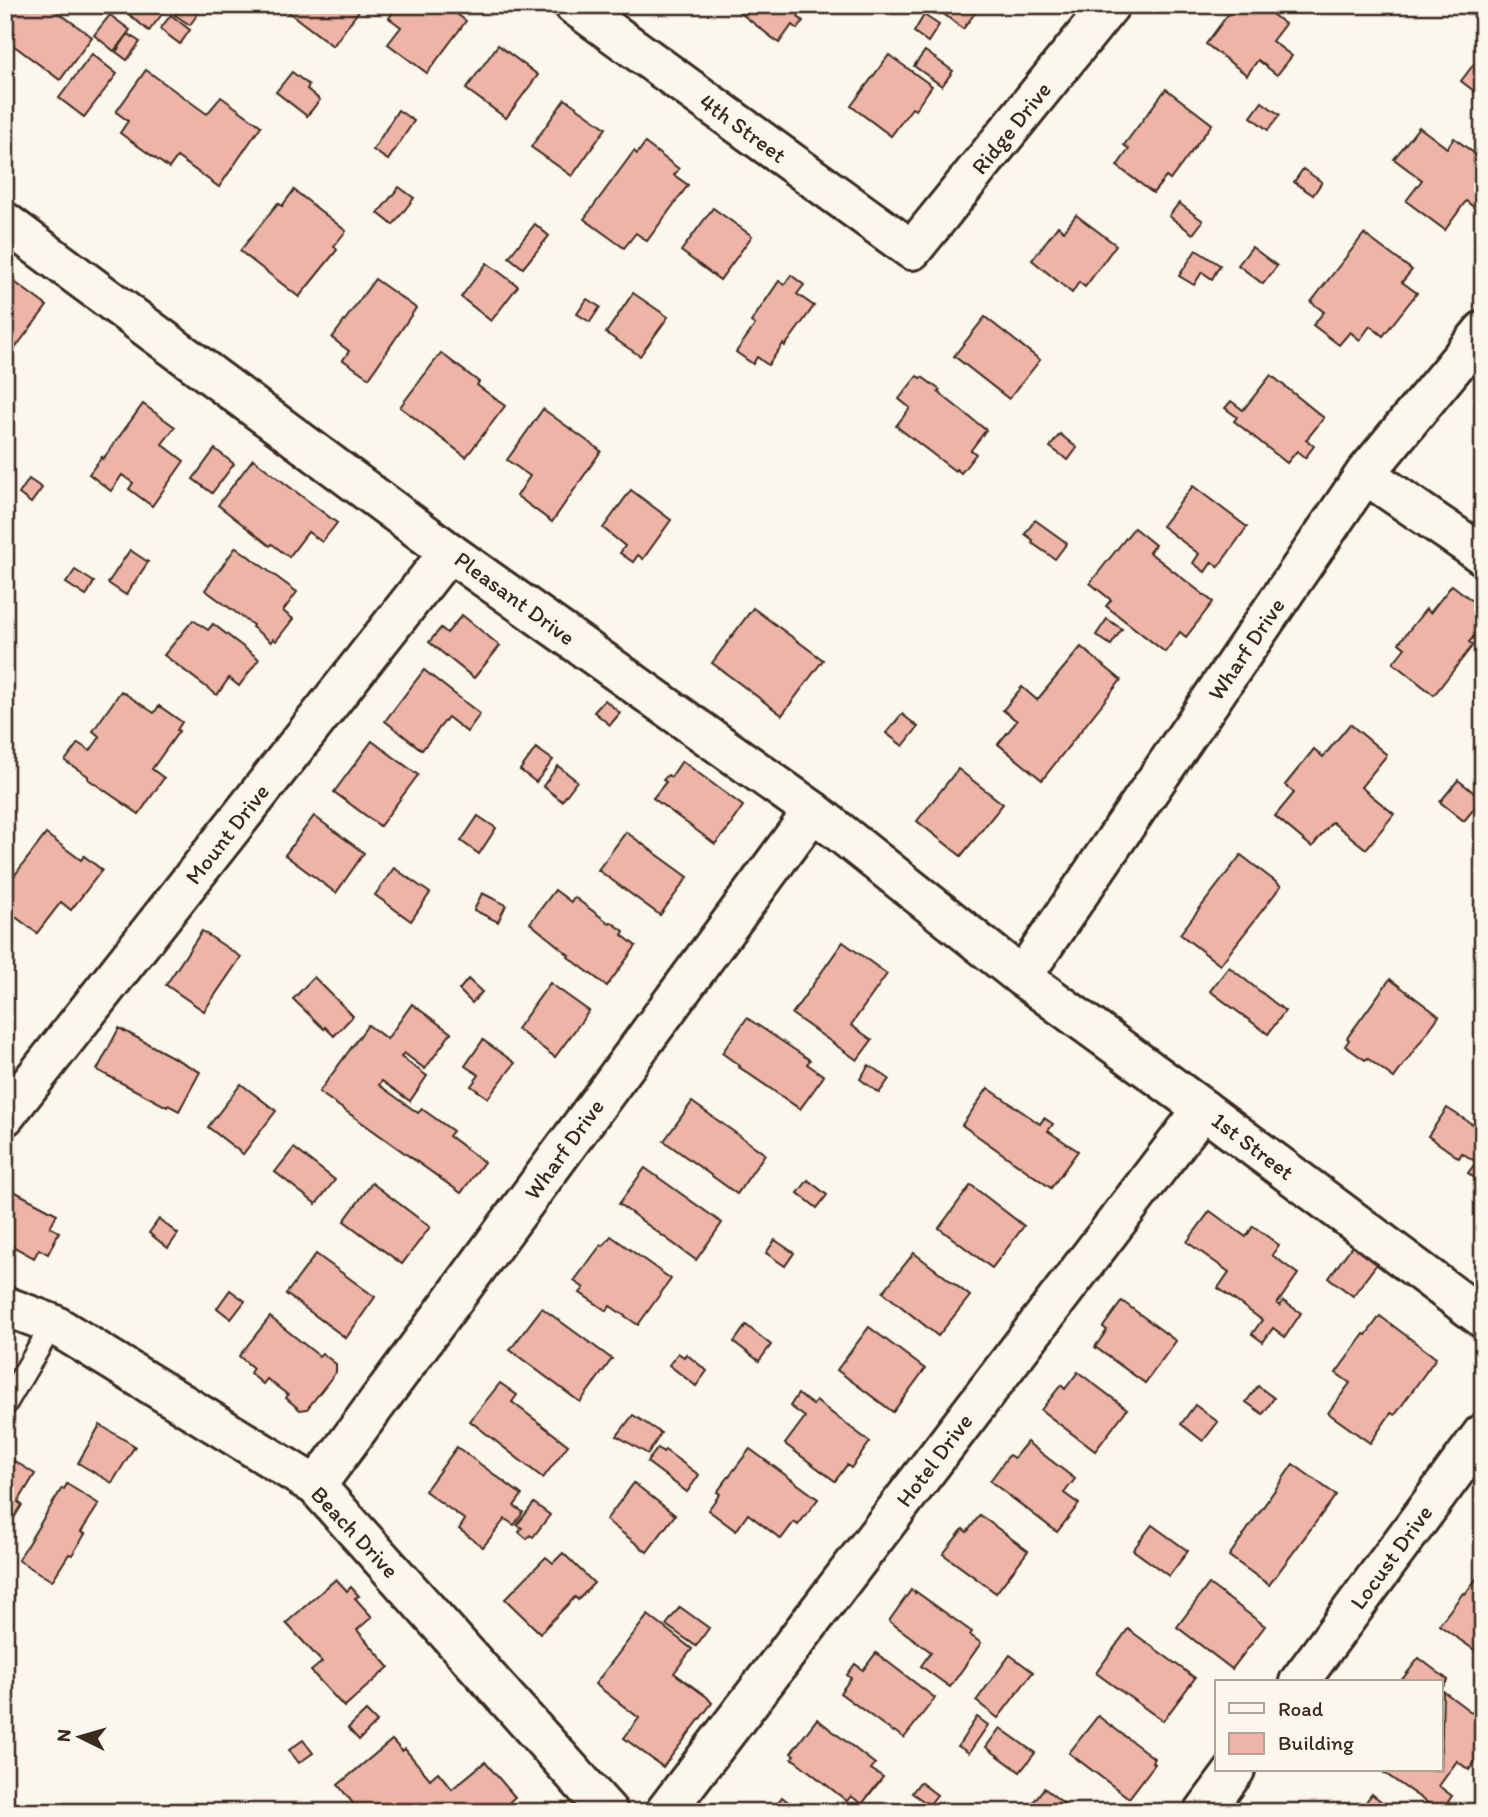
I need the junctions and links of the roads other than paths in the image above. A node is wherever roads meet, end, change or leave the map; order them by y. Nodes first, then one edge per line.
1 (575, 5) edge
2 (1110, 5) edge
3 (5, 222) edge
4 (912, 250) joint
5 (1483, 331) edge
6 (1365, 474) junction
7 (449, 552) junction
8 (1483, 555) edge
9 (813, 811) junction
10 (1022, 977) junction
11 (1203, 1109) junction
12 (5, 1116) edge
13 (5, 1306) edge
14 (1483, 1318) edge
15 (53, 1324) junction
16 (5, 1405) edge
17 (1483, 1433) edge
18 (316, 1486) junction
19 (1301, 1680) edge
20 (1234, 1772) edge
21 (608, 1812) edge
22 (665, 1812) edge
23 (1204, 1812) edge

1 - 4 street, 4th Street
2 - 4 street, Ridge Drive
3 - 7 street, Pleasant Drive
5 - 6 street, Wharf Drive
6 - 8 street
6 - 10 street, Wharf Drive
7 - 9 street, Pleasant Drive
7 - 12 street, Mount Drive
9 - 10 street, Pleasant Drive
9 - 18 street, Wharf Drive
10 - 11 street, 1st Street
11 - 14 street, 1st Street
11 - 22 street, Hotel Drive
13 - 15 street, Beach Drive
15 - 16 lane
15 - 18 street, Beach Drive
17 - 19 street, Locust Drive
18 - 21 street, Beach Drive
20 - 23 street

